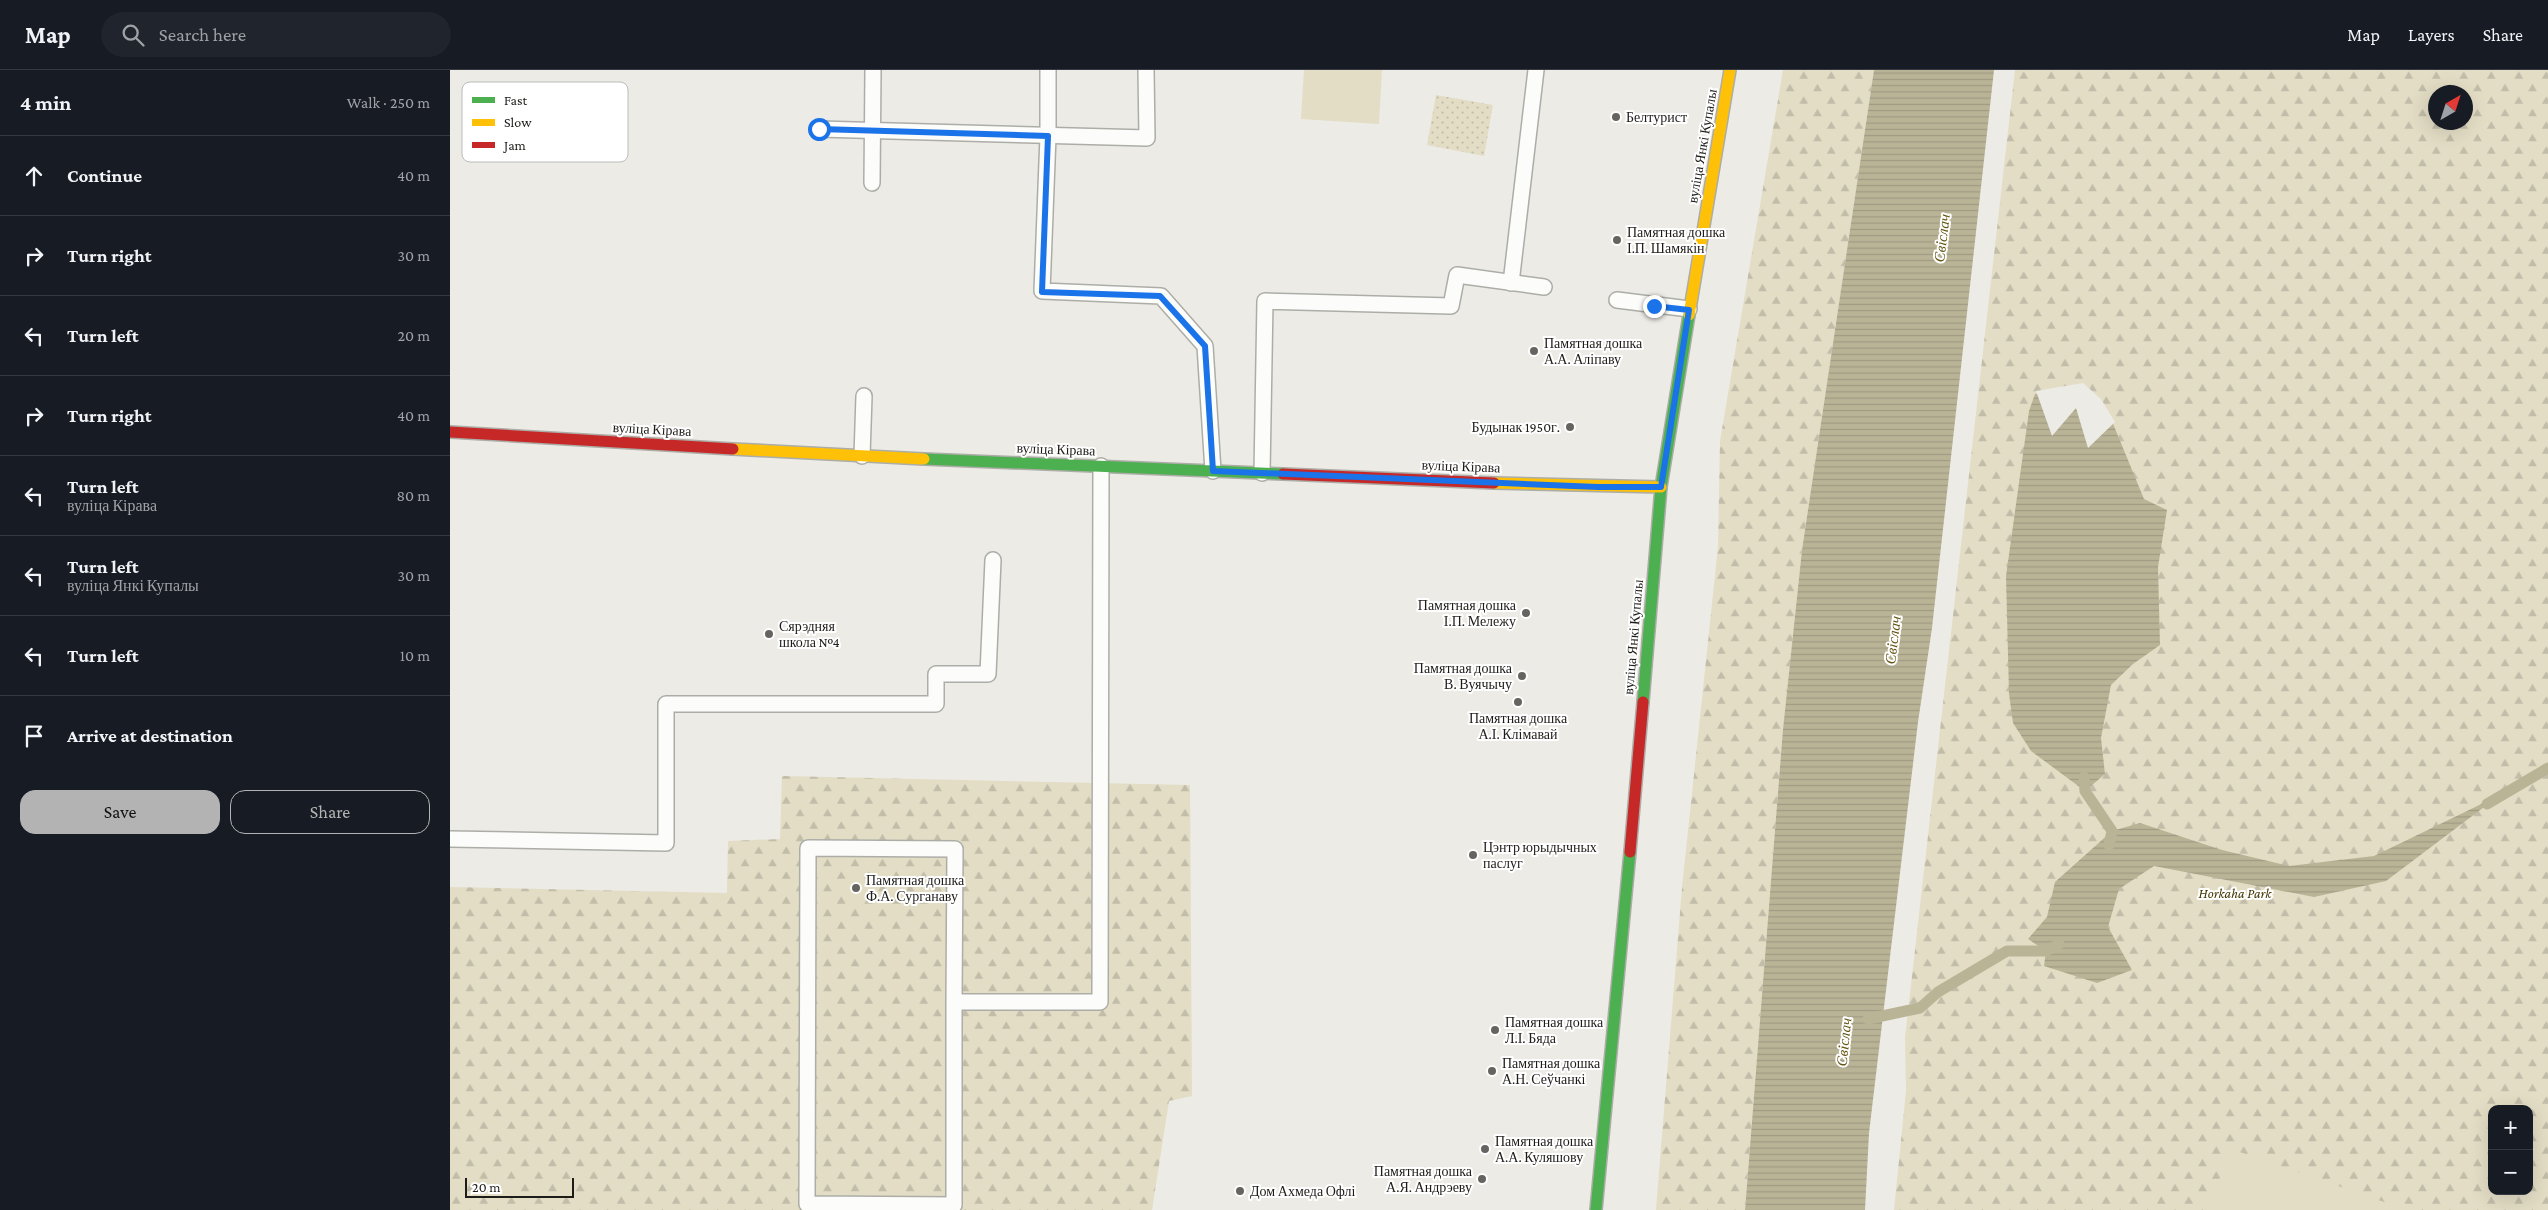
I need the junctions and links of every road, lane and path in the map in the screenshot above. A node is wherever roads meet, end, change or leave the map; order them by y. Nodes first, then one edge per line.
1 (872, 70) edge
2 (1048, 70) edge
3 (1146, 70) edge
4 (1536, 70) edge
5 (1730, 70) edge
6 (819, 129) dead end
7 (872, 130) junction
8 (1048, 136) junction
9 (872, 183) dead end
10 (1511, 283) junction
11 (1544, 287) dead end
12 (1617, 300) dead end
13 (1689, 310) junction
14 (864, 396) dead end
15 (450, 432) edge
16 (862, 456) junction
17 (1101, 466) junction
18 (1213, 471) junction
19 (1262, 473) junction
20 (1661, 487) junction
21 (993, 560) dead end
22 (450, 838) edge
23 (954, 1002) junction
24 (1596, 1210) edge

1 - 7 lane
2 - 8 lane
3 - 8 lane
4 - 10 lane
5 - 13 street, вуліца Янкі Купалы
6 - 7 lane
7 - 8 lane
7 - 9 lane
8 - 18 lane
10 - 11 lane
10 - 19 lane
12 - 13 lane
13 - 20 street, вуліца Янкі Купалы
14 - 16 lane
15 - 16 street, вуліца Кірава
16 - 17 street, вуліца Кірава
17 - 18 street, вуліца Кірава
17 - 23 lane
18 - 19 street, вуліца Кірава
19 - 20 street, вуліца Кірава
20 - 24 street, вуліца Янкі Купалы
21 - 22 lane
23 - 23 lane

